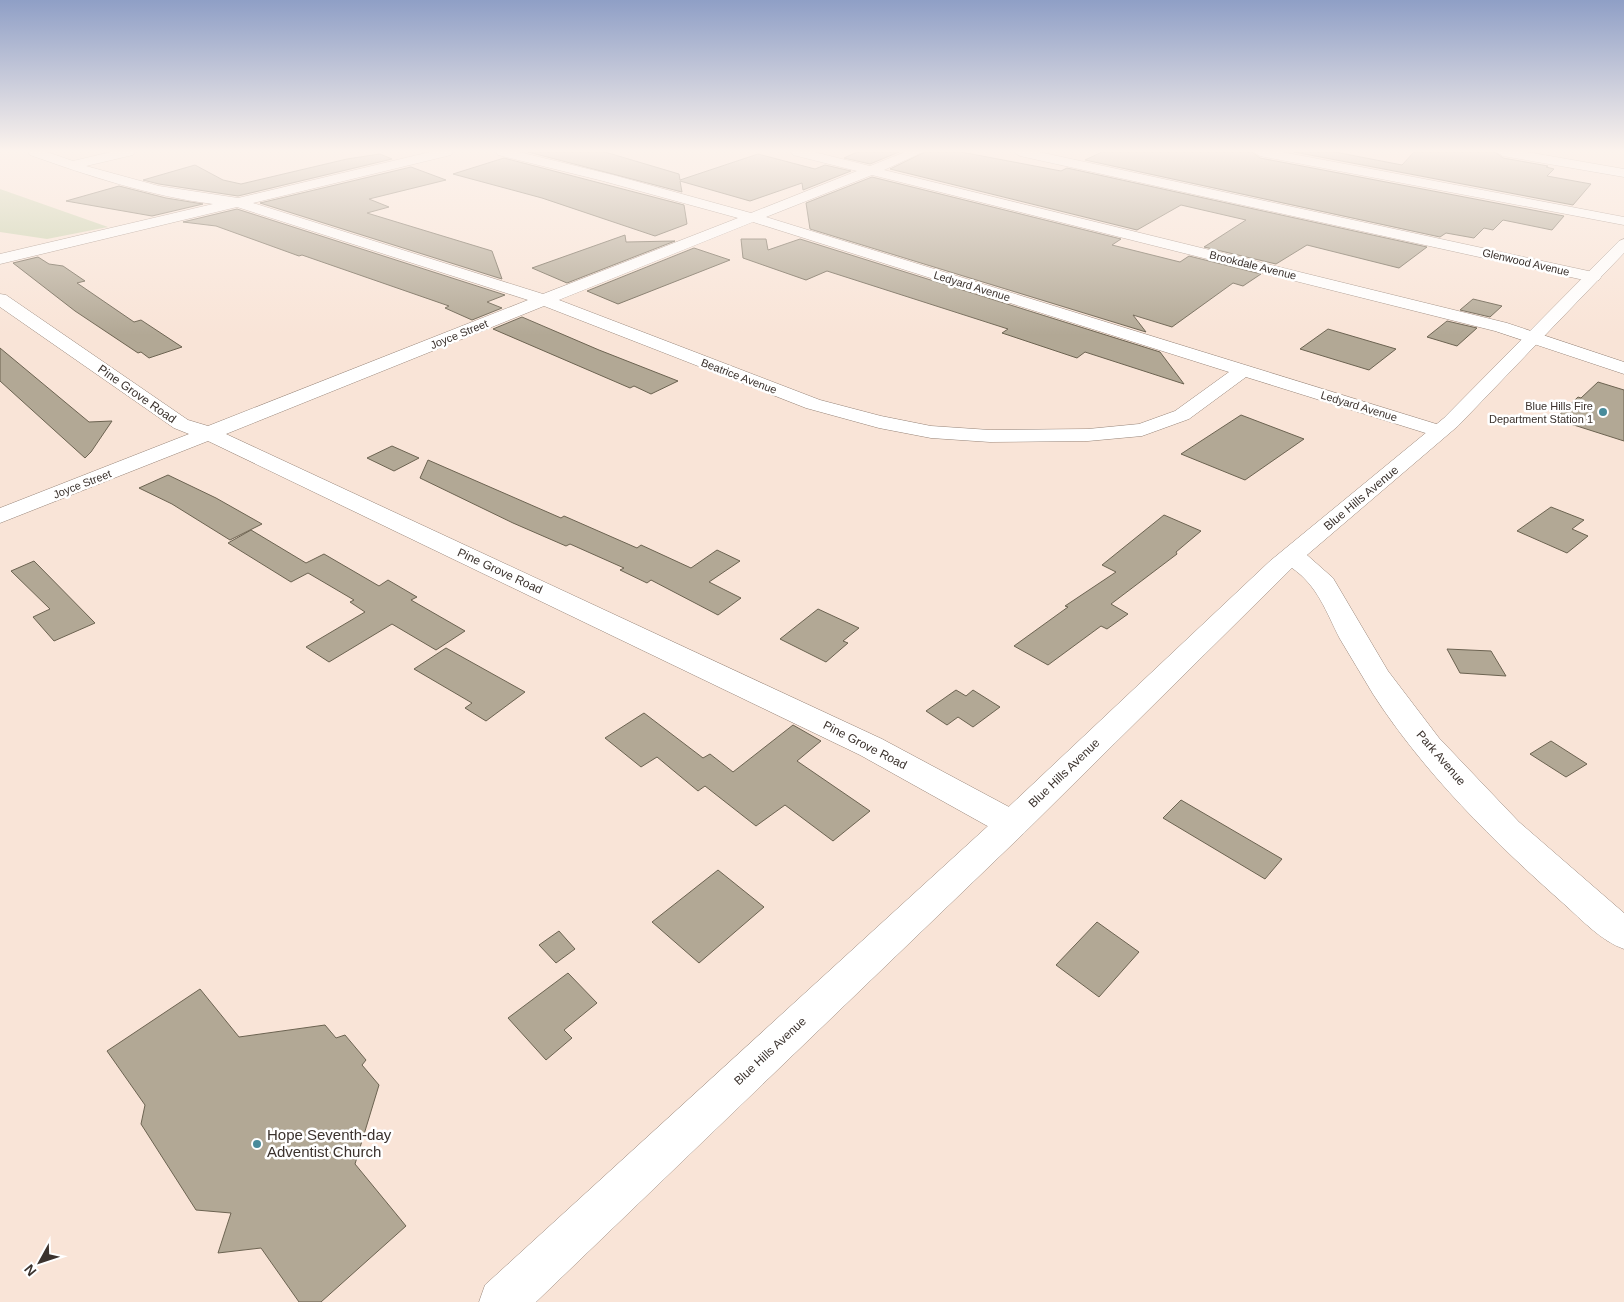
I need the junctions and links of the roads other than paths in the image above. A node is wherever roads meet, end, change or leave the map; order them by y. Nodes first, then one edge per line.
1 (192, 213) edge
2 (271, 213) edge
3 (735, 213) edge
4 (767, 213) edge
5 (1040, 213) edge
6 (1301, 213) edge
7 (1576, 213) edge
8 (754, 218) junction
9 (1624, 222) edge
10 (1624, 244) edge
11 (0, 259) edge
12 (1592, 277) junction
13 (0, 299) edge
14 (544, 300) junction
15 (1534, 337) junction
16 (1624, 368) edge
17 (1244, 370) junction
18 (1439, 431) junction
19 (210, 434) junction
20 (0, 516) edge
21 (1292, 556) junction
22 (1012, 824) junction
23 (1624, 934) edge
24 (502, 1302) edge

1 - 11 street
2 - 14 street, Beatrice Avenue
3 - 8 street, Ledyard Avenue
4 - 8 street, Joyce Street
5 - 15 street, Brookdale Avenue
6 - 12 street, Glenwood Avenue
7 - 9 street
8 - 14 street, Joyce Street
8 - 17 street, Ledyard Avenue
10 - 12 street, Blue Hills Avenue
12 - 15 street, Blue Hills Avenue
13 - 19 street, Pine Grove Road
14 - 17 street, Beatrice Avenue
14 - 19 street, Joyce Street
15 - 16 street, Brookdale Avenue
15 - 18 street, Blue Hills Avenue
17 - 18 street, Ledyard Avenue
18 - 21 street, Blue Hills Avenue
19 - 20 street, Joyce Street
19 - 22 street, Pine Grove Road
21 - 22 street, Blue Hills Avenue
21 - 23 street, Park Avenue
22 - 24 street, Blue Hills Avenue

